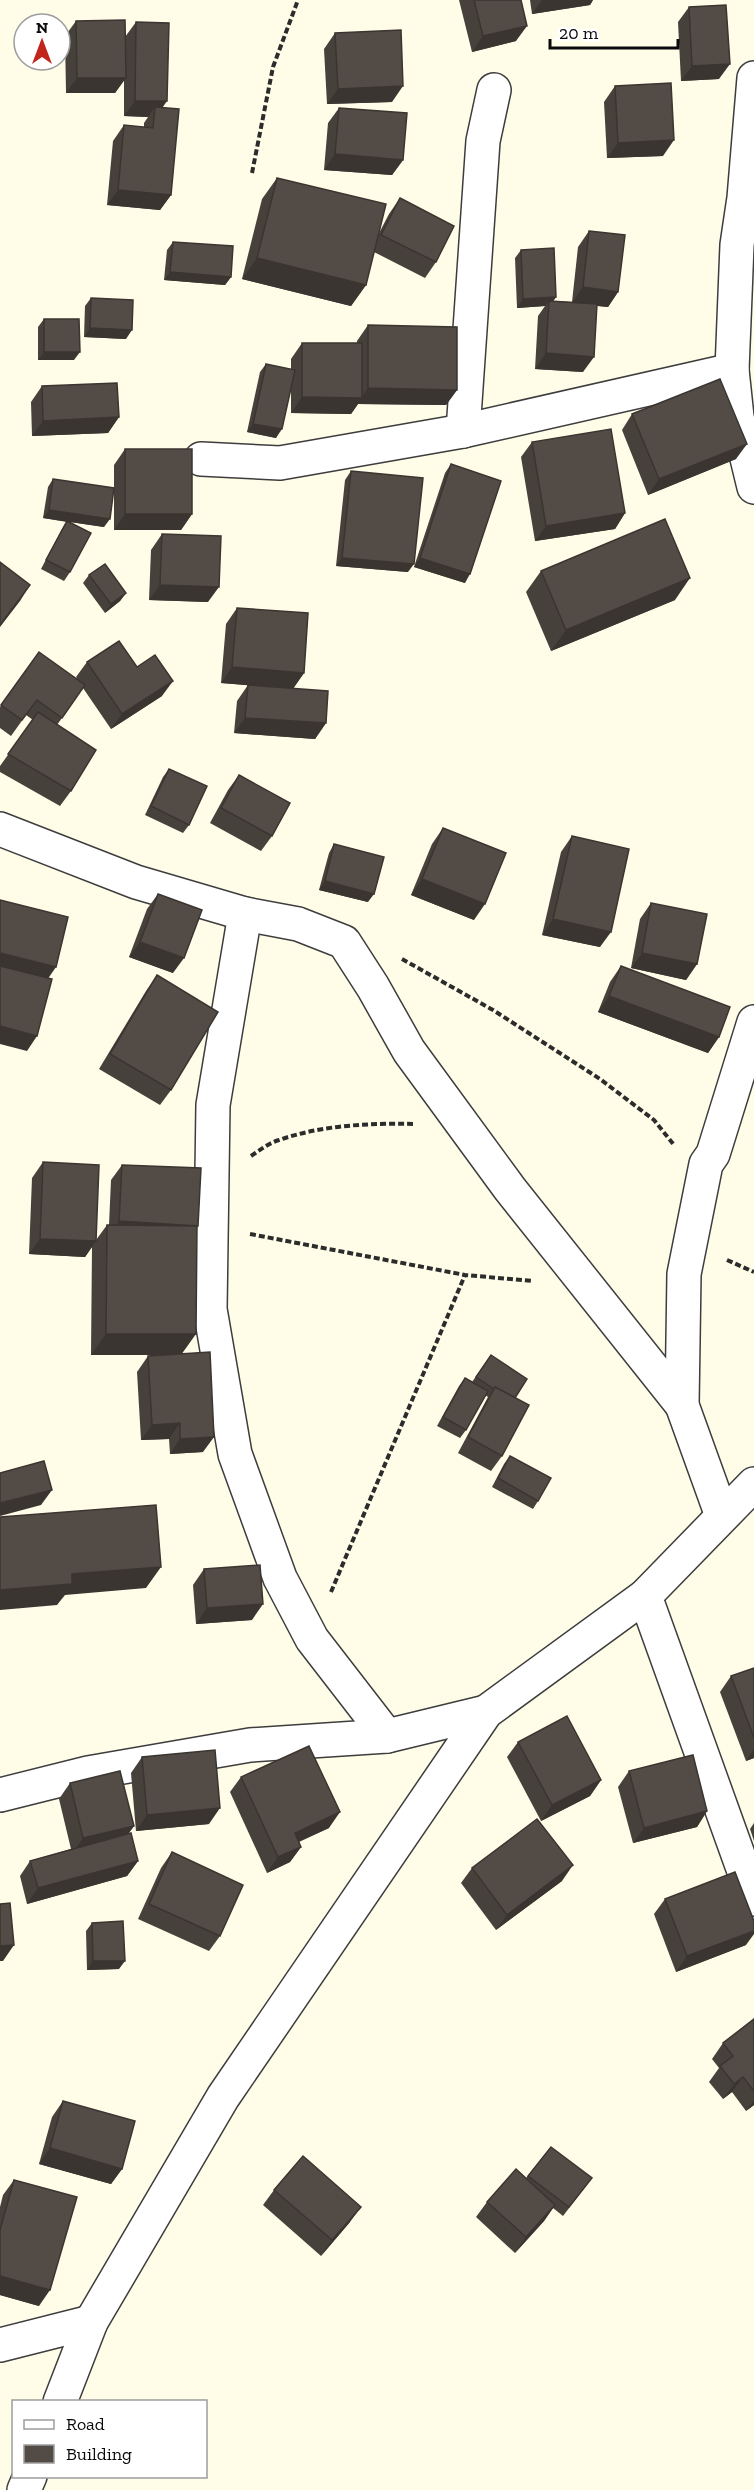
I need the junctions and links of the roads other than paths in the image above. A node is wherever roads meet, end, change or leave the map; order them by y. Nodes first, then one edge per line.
1 (754, 78) edge
2 (494, 90) dead end
3 (749, 197) edge
4 (745, 294) edge
5 (732, 370) junction
6 (463, 430) junction
7 (201, 459) dead end
8 (754, 487) edge
9 (0, 829) edge
10 (245, 914) junction
11 (754, 1022) edge
12 (682, 1405) junction
13 (754, 1484) edge
14 (722, 1516) junction
15 (645, 1596) junction
16 (486, 1712) junction
17 (387, 1736) junction
18 (0, 1795) edge
19 (754, 1899) edge
20 (91, 2322) junction
21 (0, 2345) edge
22 (61, 2400) edge

1 - 3 street
2 - 6 street
3 - 4 street
4 - 5 street
5 - 6 street
5 - 8 street
6 - 7 street
9 - 10 street
10 - 12 street
10 - 17 street
11 - 12 street
12 - 14 street
13 - 14 street
14 - 15 street
15 - 16 street
15 - 19 street
16 - 17 street
16 - 20 street
17 - 18 street
20 - 21 street
20 - 22 street

